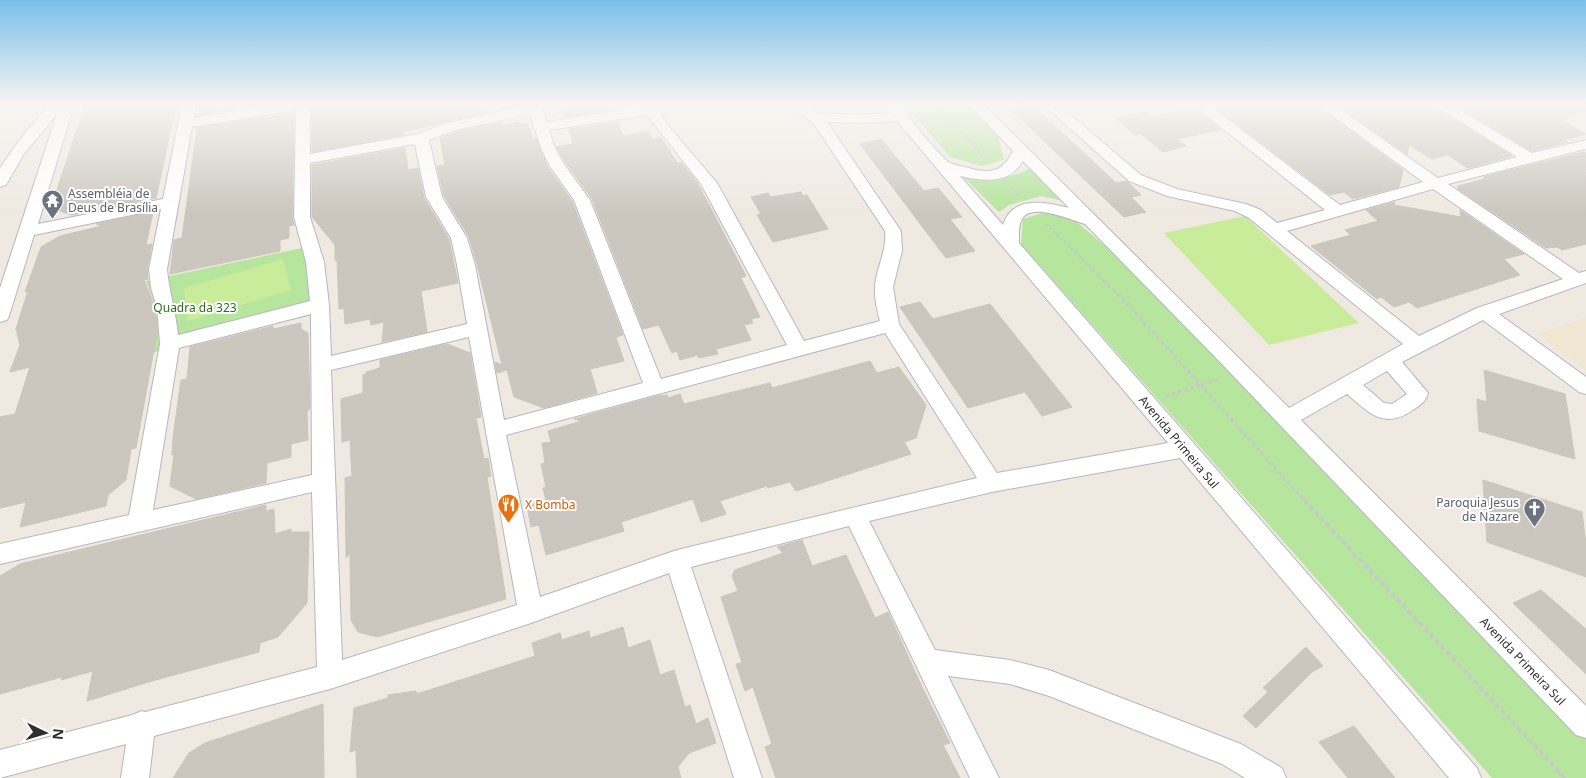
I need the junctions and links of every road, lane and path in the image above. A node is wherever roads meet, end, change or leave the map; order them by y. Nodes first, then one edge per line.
1 (25, 141) edge
2 (56, 141) edge
3 (183, 141) edge
4 (302, 141) edge
5 (403, 141) edge
6 (422, 141) edge
7 (546, 141) edge
8 (673, 141) edge
9 (833, 141) edge
10 (922, 141) edge
11 (970, 141) edge
12 (1012, 141) edge
13 (1093, 141) edge
14 (1247, 141) edge
15 (1376, 141) edge
16 (1501, 141) edge
17 (1586, 144) edge
18 (1021, 151) junction
19 (1530, 159) junction
20 (302, 160) junction
21 (942, 165) junction
22 (4, 168) edge
23 (1000, 175) junction
24 (0, 182) edge
25 (1434, 182) junction
26 (171, 202) junction
27 (1030, 208) junction
28 (1337, 210) junction
29 (1090, 220) junction
30 (1276, 229) junction
31 (28, 231) junction
32 (1010, 243) junction
33 (1582, 278) edge
34 (320, 305) junction
35 (1484, 312) junction
36 (0, 316) edge
37 (890, 325) junction
38 (478, 328) junction
39 (170, 344) junction
40 (1417, 345) junction
41 (798, 348) junction
42 (1389, 362) junction
43 (323, 365) junction
44 (1241, 372) junction
45 (1349, 384) junction
46 (1200, 386) junction
47 (654, 387) junction
48 (1586, 387) edge
49 (1146, 402) junction
50 (1286, 419) junction
51 (495, 430) junction
52 (1184, 449) junction
53 (323, 481) junction
54 (992, 483) junction
55 (855, 515) junction
56 (139, 524) junction
57 (0, 554) edge
58 (677, 560) junction
59 (531, 612) junction
60 (926, 661) junction
61 (330, 676) junction
62 (142, 724) junction
63 (1586, 725) edge
64 (0, 764) edge
65 (135, 778) edge
66 (748, 778) edge
67 (985, 778) edge
68 (1272, 778) edge
69 (1467, 778) edge
70 (1565, 778) edge

1 - 22 street
2 - 31 street
3 - 26 street
4 - 20 street
5 - 20 street
6 - 38 street
7 - 47 street
8 - 41 street
9 - 37 street
10 - 21 street, Avenida Primeira Sul
11 - 23 path
12 - 18 street, Avenida Primeira Sul
13 - 30 street
14 - 28 street
15 - 25 street
16 - 19 street
17 - 19 street
18 - 23 street
18 - 29 street, Avenida Primeira Sul
19 - 25 street
20 - 34 street
21 - 23 street
21 - 32 street, Avenida Primeira Sul
22 - 24 street
23 - 27 path
25 - 28 street
25 - 33 street
26 - 31 street
26 - 39 street
27 - 29 street
27 - 32 street
27 - 46 path
28 - 30 street
29 - 44 street, Avenida Primeira Sul
30 - 40 street
31 - 36 street
32 - 49 street, Avenida Primeira Sul
33 - 35 street
34 - 39 street
34 - 43 street
35 - 40 street
35 - 48 street
37 - 41 street
37 - 54 street
38 - 43 street
38 - 51 street
39 - 56 street
40 - 42 street
41 - 47 street
42 - 45 street
42 - 45 street
43 - 53 street
44 - 46 path
44 - 50 street, Avenida Primeira Sul
45 - 50 street
46 - 49 path
46 - 70 path
47 - 51 street
49 - 52 street, Avenida Primeira Sul
50 - 63 street, Avenida Primeira Sul
51 - 59 street
52 - 54 street
52 - 69 street, Avenida Primeira Sul
53 - 56 street
53 - 61 street
54 - 55 street
55 - 58 street
55 - 60 street
56 - 57 street
58 - 59 street
58 - 66 street
59 - 61 street
60 - 67 street
60 - 68 street
61 - 62 street
62 - 64 street
62 - 65 street

